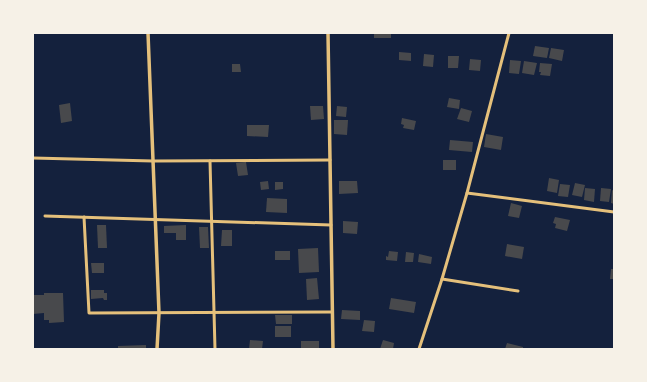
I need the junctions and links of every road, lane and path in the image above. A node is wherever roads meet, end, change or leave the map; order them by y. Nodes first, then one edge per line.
1 (148, 33) edge
2 (328, 33) edge
3 (509, 33) edge
4 (33, 158) edge
5 (330, 160) junction
6 (153, 161) junction
7 (210, 161) junction
8 (467, 193) junction
9 (614, 212) edge
10 (45, 216) dead end
11 (84, 217) junction
12 (155, 219) junction
13 (212, 221) junction
14 (331, 225) junction
15 (442, 279) junction
16 (518, 291) dead end
17 (215, 312) junction
18 (332, 312) junction
19 (159, 313) junction
20 (157, 349) edge
21 (216, 349) edge
22 (333, 349) edge
23 (419, 349) edge

1 - 6 street
2 - 5 street
3 - 8 street
4 - 6 street
5 - 7 street
5 - 14 street
6 - 7 street
6 - 12 street
7 - 13 street
8 - 9 street
8 - 15 street
10 - 11 street
11 - 12 street
11 - 19 street
12 - 13 street
12 - 19 street
13 - 14 street
13 - 17 street
14 - 18 street
15 - 16 street
15 - 23 street
17 - 18 street
17 - 19 street
17 - 21 street
18 - 22 street
19 - 20 street

